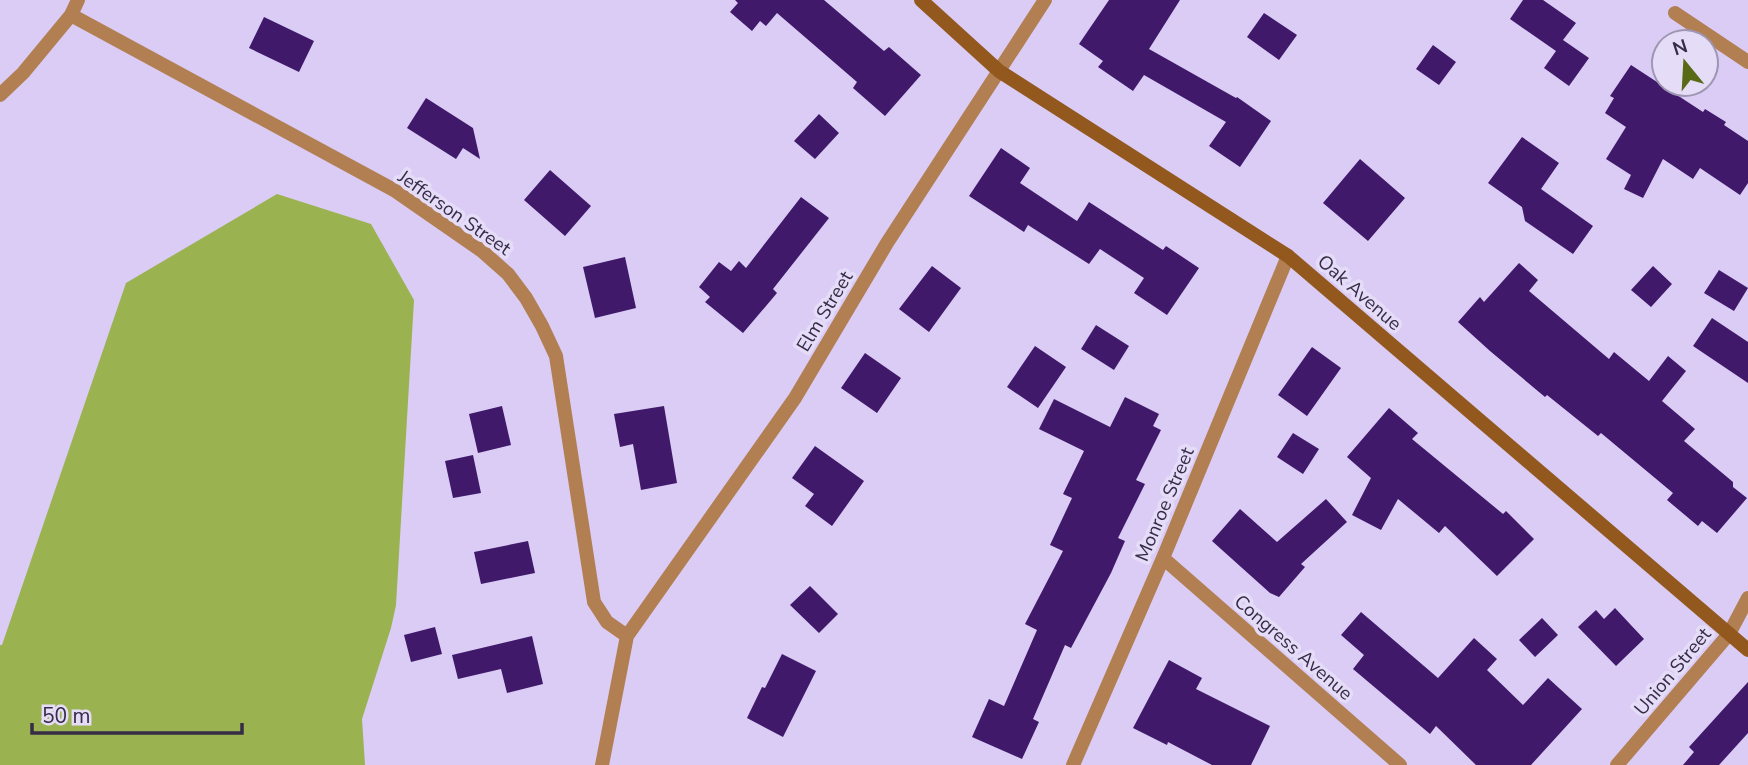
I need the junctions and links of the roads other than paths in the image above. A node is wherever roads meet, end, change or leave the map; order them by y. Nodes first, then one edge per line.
1 (78, 0) edge
2 (921, 0) edge
3 (1045, 0) edge
4 (1675, 13) dead end
5 (71, 15) junction
6 (1748, 62) edge
7 (999, 71) junction
8 (0, 95) edge
9 (1288, 256) junction
10 (1163, 558) junction
11 (1748, 598) edge
12 (1729, 634) junction
13 (627, 636) junction
14 (1748, 650) edge
15 (602, 765) edge
16 (1073, 765) edge
17 (1400, 765) edge
18 (1617, 765) edge

1 - 5 street
2 - 7 street, Oak Avenue
3 - 7 street, Elm Street
4 - 6 street
5 - 8 street
5 - 13 street, Jefferson Street
7 - 9 street, Oak Avenue
7 - 13 street, Elm Street
9 - 10 street, Monroe Street
9 - 12 street, Oak Avenue
10 - 16 street, Monroe Street
10 - 17 street, Congress Avenue
11 - 12 street, Union Street
12 - 14 street, Oak Avenue
12 - 18 street, Union Street
13 - 15 street

